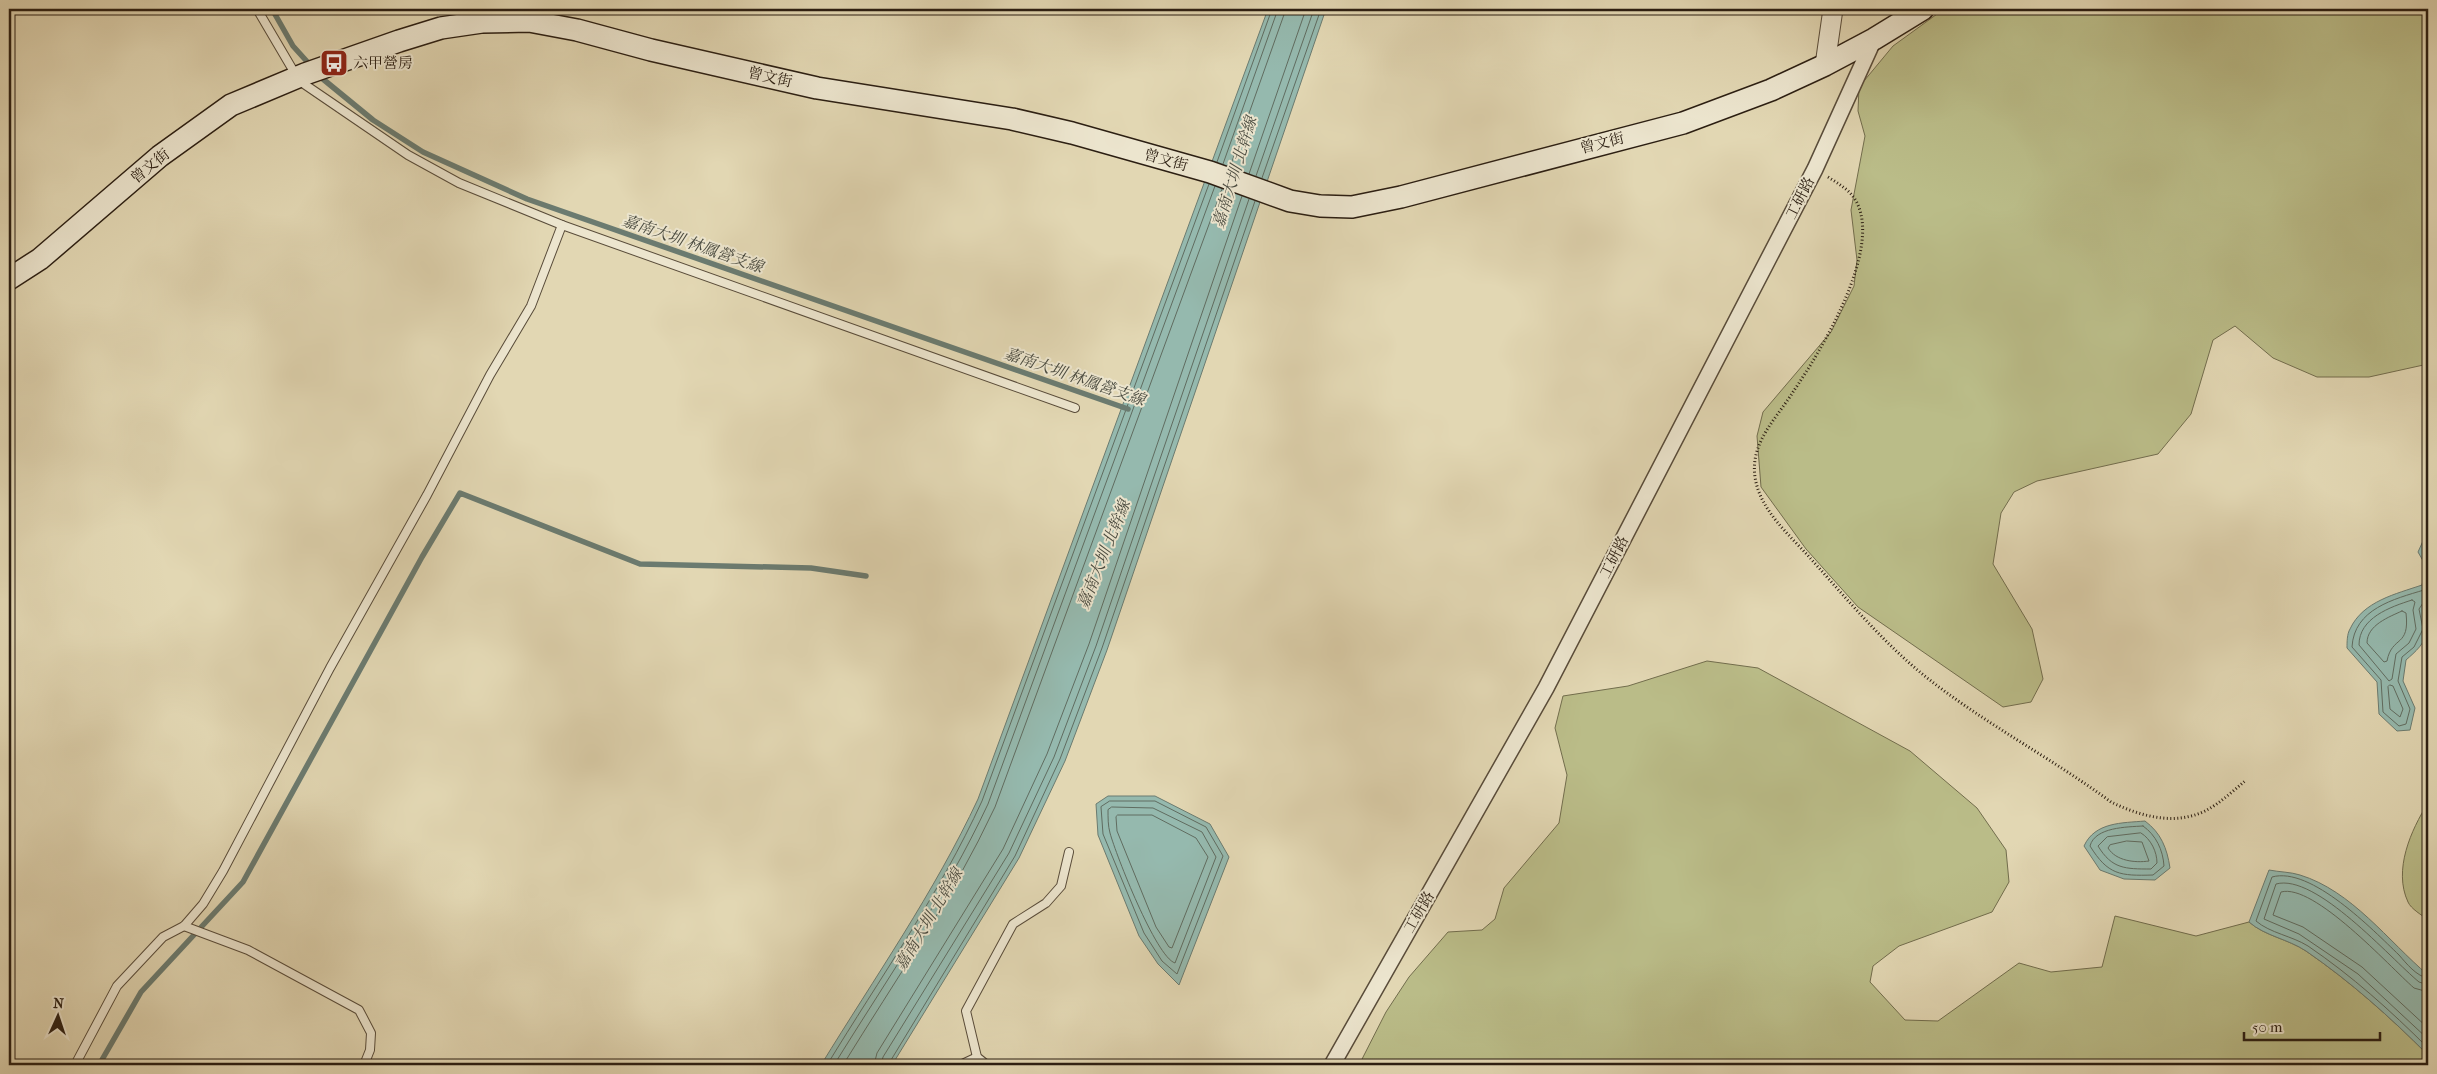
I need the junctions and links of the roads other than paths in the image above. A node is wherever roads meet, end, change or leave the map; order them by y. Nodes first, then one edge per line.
1 (257, 9) edge
2 (1833, 9) edge
3 (1923, 9) edge
4 (1874, 39) junction
5 (1825, 65) junction
6 (301, 76) junction
7 (562, 225) junction
8 (9, 279) edge
9 (1075, 408) dead end
10 (1069, 852) dead end
11 (184, 926) junction
12 (977, 1057) junction
13 (75, 1065) edge
14 (364, 1065) edge
15 (960, 1065) edge
16 (987, 1065) edge
17 (1332, 1065) edge

1 - 6 lane
2 - 5 street
3 - 4 main road, 曾文街
4 - 5 main road, 曾文街
4 - 17 street, 工研路
5 - 6 main road, 曾文街
6 - 7 lane
6 - 8 main road, 曾文街
7 - 9 lane
7 - 11 lane
10 - 12 lane
11 - 13 lane
11 - 14 lane
12 - 15 lane
12 - 16 lane

